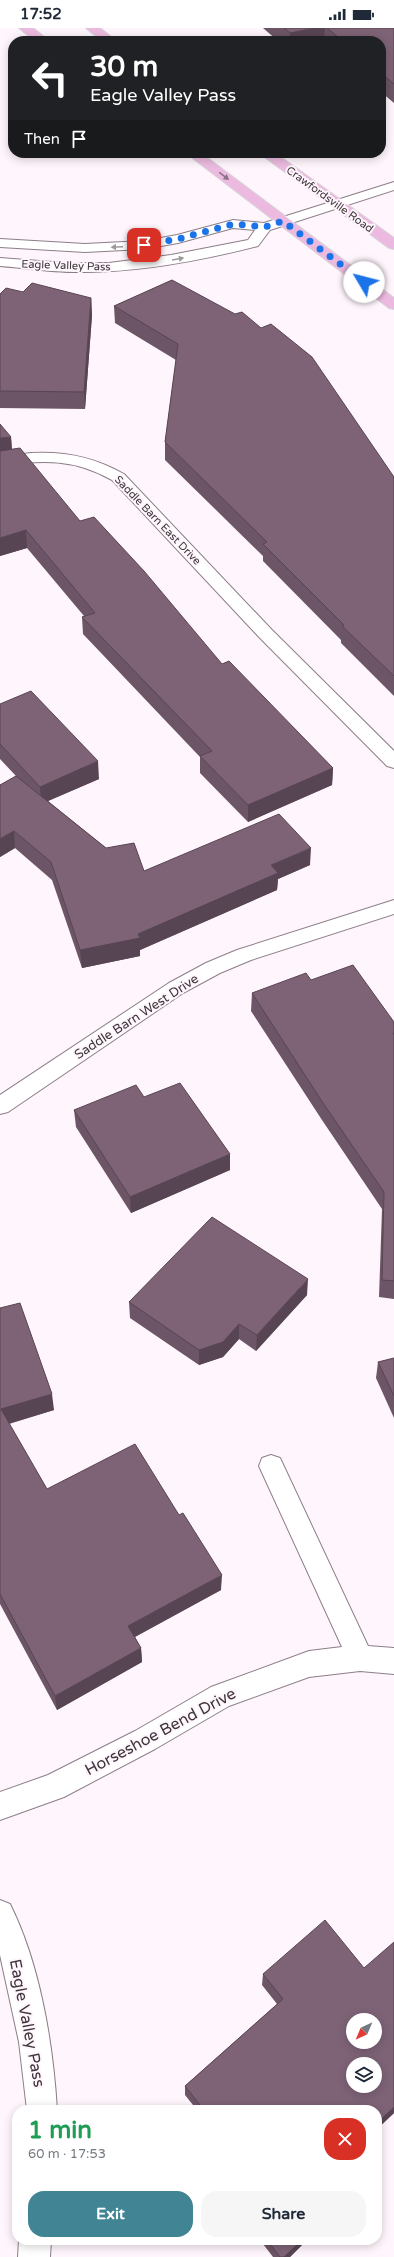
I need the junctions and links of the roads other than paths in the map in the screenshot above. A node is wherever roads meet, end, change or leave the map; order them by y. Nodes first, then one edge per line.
1 (26, 28) edge
2 (92, 28) edge
3 (36, 36) edge
4 (103, 36) edge
5 (200, 158) edge
6 (273, 158) edge
7 (394, 186) edge
8 (338, 204) junction
9 (283, 221) junction
10 (265, 227) junction
11 (0, 243) edge
12 (394, 245) edge
13 (0, 262) edge
14 (394, 305) edge
15 (0, 462) edge
16 (394, 762) edge
17 (394, 907) edge
18 (0, 1106) edge
19 (270, 1466) dead end
20 (360, 1658) junction
21 (394, 1661) edge
22 (0, 1806) edge
23 (0, 1914) edge
24 (42, 2105) edge
25 (35, 2245) edge
26 (34, 2257) edge

1 - 3 main road
2 - 4 main road
5 -> 9 main road
6 - 8 main road, Crawfordsville Road
7 - 8 street, Eagle Valley Pass
8 - 9 street, Eagle Valley Pass
8 - 12 main road, Crawfordsville Road
9 - 10 street, Eagle Valley Pass
9 - 14 main road
10 -> 11 street, Eagle Valley Pass
13 -> 10 street, Eagle Valley Pass
15 - 16 street, Saddle Barn East Drive
17 - 18 street, Saddle Barn West Drive
19 - 20 street
20 - 21 street, Horseshoe Bend Drive
20 - 22 street, Horseshoe Bend Drive
23 - 24 street, Eagle Valley Pass
25 - 26 street

